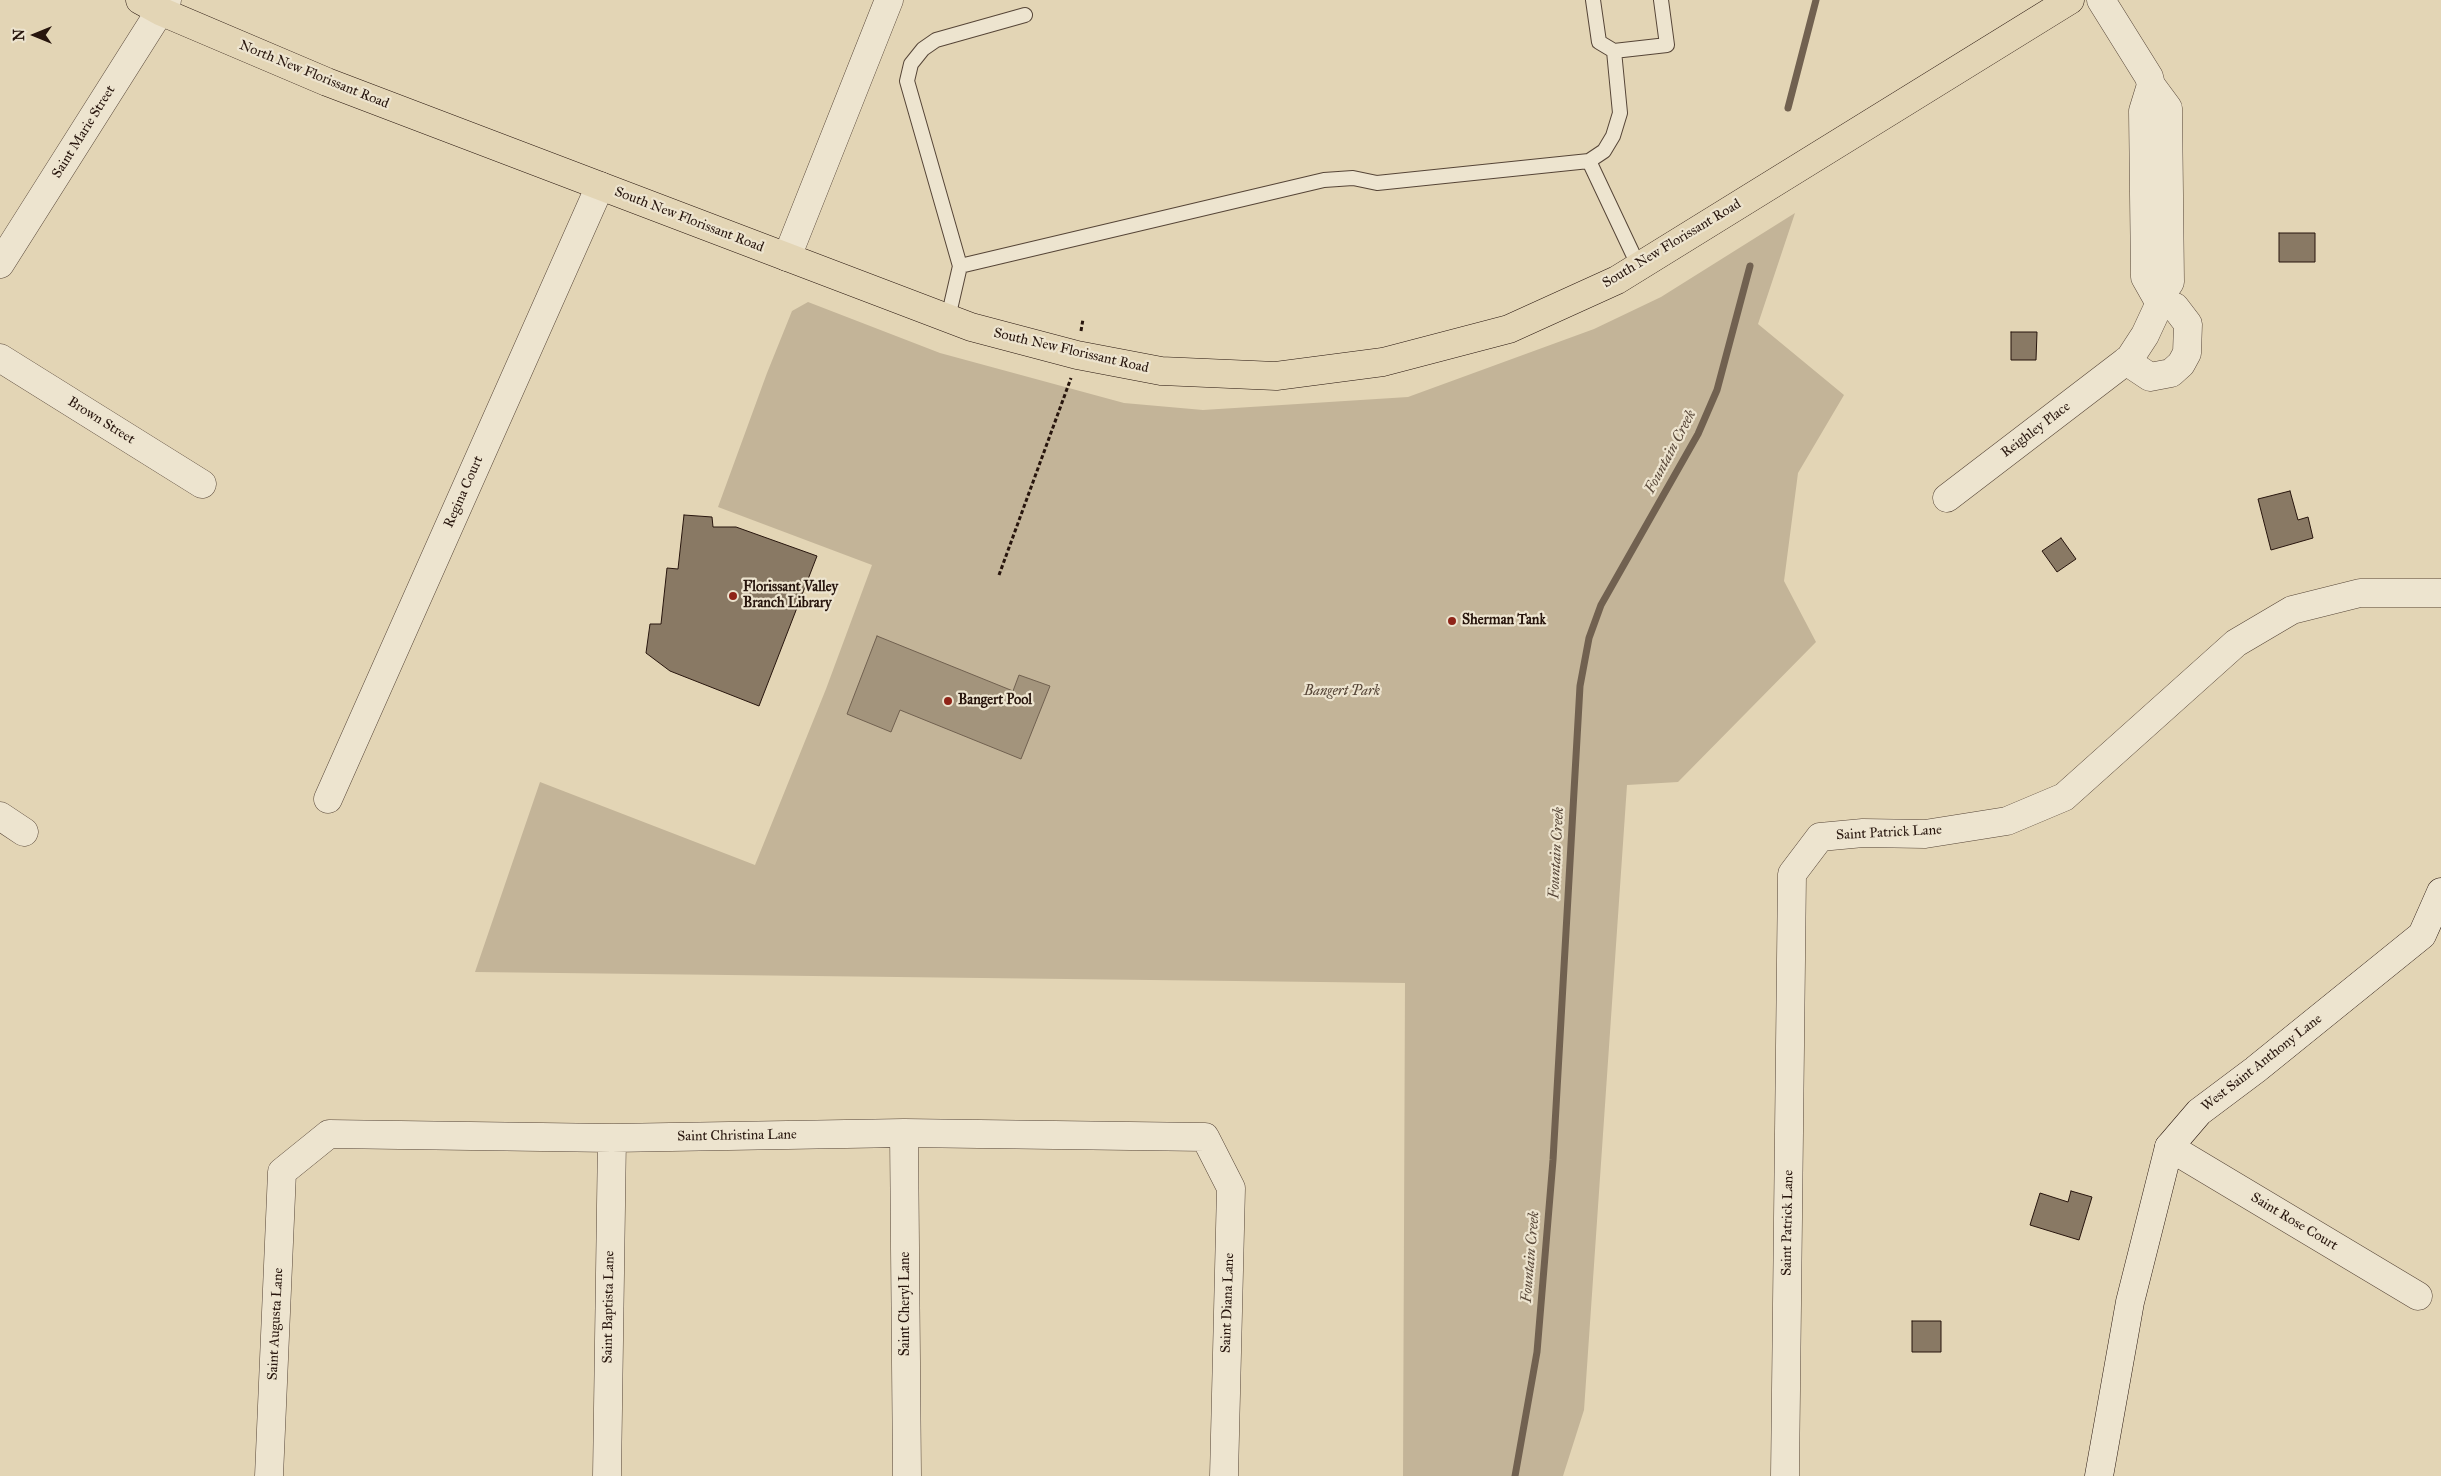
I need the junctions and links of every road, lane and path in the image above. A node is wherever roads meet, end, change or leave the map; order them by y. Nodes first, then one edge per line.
1 (889, 0) edge
2 (1594, 0) edge
3 (1661, 0) edge
4 (2070, 0) edge
5 (2101, 0) edge
6 (156, 4) edge
7 (1025, 15) dead end
8 (1614, 51) junction
9 (491, 144) joint
10 (1589, 161) junction
11 (600, 186) junction
12 (787, 257) junction
13 (0, 264) edge
14 (960, 266) junction
15 (1639, 267) junction
16 (2158, 300) junction
17 (948, 318) junction
18 (1084, 319) dead end
19 (1077, 355) junction
20 (0, 358) edge
21 (2126, 361) junction
22 (202, 484) dead end
23 (1947, 498) dead end
24 (999, 575) dead end
25 (2441, 593) edge
26 (328, 799) dead end
27 (0, 816) edge
28 (24, 832) dead end
29 (2441, 892) edge
30 (904, 1132) junction
31 (1205, 1137) joint
32 (612, 1138) junction
33 (2170, 1147) junction
34 (282, 1172) joint
35 (2418, 1296) dead end
36 (269, 1476) edge
37 (607, 1476) edge
38 (907, 1476) edge
39 (1224, 1476) edge
40 (1785, 1476) edge
41 (2099, 1476) edge

1 - 12 street
2 - 8 lane
3 - 8 lane
4 - 15 main road, South New Florissant Road
5 - 16 street, Reighley Place
6 - 9 main road, North New Florissant Road
6 - 13 street, Saint Marie Street
7 - 14 lane
8 - 10 lane
9 - 11 main road, South New Florissant Road
10 - 14 lane
10 - 15 lane
11 - 12 main road, South New Florissant Road
11 - 26 street, Regina Court
12 - 17 main road, South New Florissant Road
14 - 17 lane
15 - 19 main road, South New Florissant Road
16 - 21 street, Reighley Place
16 - 21 street
17 - 19 main road, South New Florissant Road
18 - 19 path
19 - 24 path
20 - 22 street, Brown Street
21 - 23 street, Reighley Place
25 - 40 street, Saint Patrick Lane
27 - 28 street
29 - 33 street, West Saint Anthony Lane
30 - 31 street, Saint Christina Lane
30 - 32 street, Saint Christina Lane
30 - 38 street, Saint Cheryl Lane
31 - 39 street, Saint Diana Lane
32 - 34 street, Saint Christina Lane
32 - 37 street, Saint Baptista Lane
33 - 35 street, Saint Rose Court
33 - 41 street, West Saint Anthony Lane
34 - 36 street, Saint Augusta Lane

